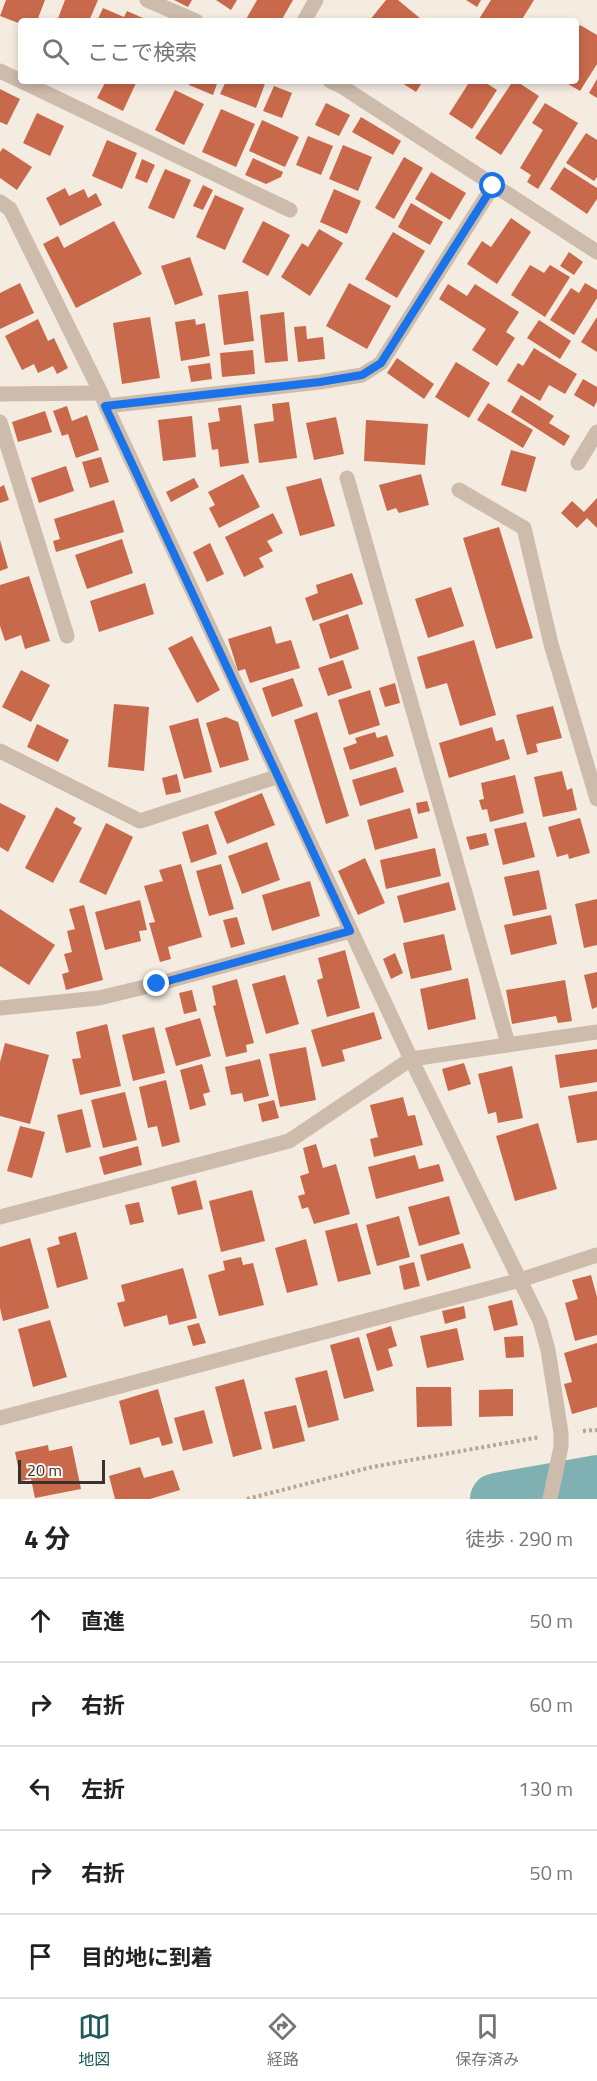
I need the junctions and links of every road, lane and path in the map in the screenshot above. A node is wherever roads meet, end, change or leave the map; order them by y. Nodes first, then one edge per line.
1 (147, 0) edge
2 (316, 0) edge
3 (189, 18) edge
4 (306, 18) edge
5 (0, 71) edge
6 (18, 80) edge
7 (27, 84) edge
8 (335, 84) edge
9 (493, 186) junction
10 (0, 202) edge
11 (290, 210) dead end
12 (597, 251) edge
13 (0, 394) edge
14 (103, 400) junction
15 (0, 422) edge
16 (597, 432) edge
17 (578, 463) dead end
18 (347, 478) dead end
19 (459, 490) dead end
20 (67, 636) dead end
21 (0, 751) edge
22 (279, 776) junction
23 (597, 799) edge
24 (350, 931) junction
25 (0, 1008) edge
26 (597, 1032) edge
27 (508, 1044) junction
28 (411, 1059) junction
29 (0, 1217) edge
30 (597, 1255) edge
31 (520, 1280) junction
32 (0, 1418) edge
33 (561, 1440) junction
34 (248, 1499) edge
35 (550, 1499) edge

1 - 3 street
2 - 4 street
5 - 6 street
7 - 11 street
8 - 9 street
9 - 12 street
9 - 14 street
10 - 14 street
13 - 14 street
14 - 22 street
15 - 20 street
16 - 17 street
18 - 27 street
19 - 23 street
21 - 22 street
22 - 24 street
24 - 25 street
24 - 28 street
26 - 27 street
27 - 28 street
28 - 29 street
28 - 31 street
30 - 31 street
31 - 32 street
31 - 33 street
33 - 34 path
33 - 35 street

